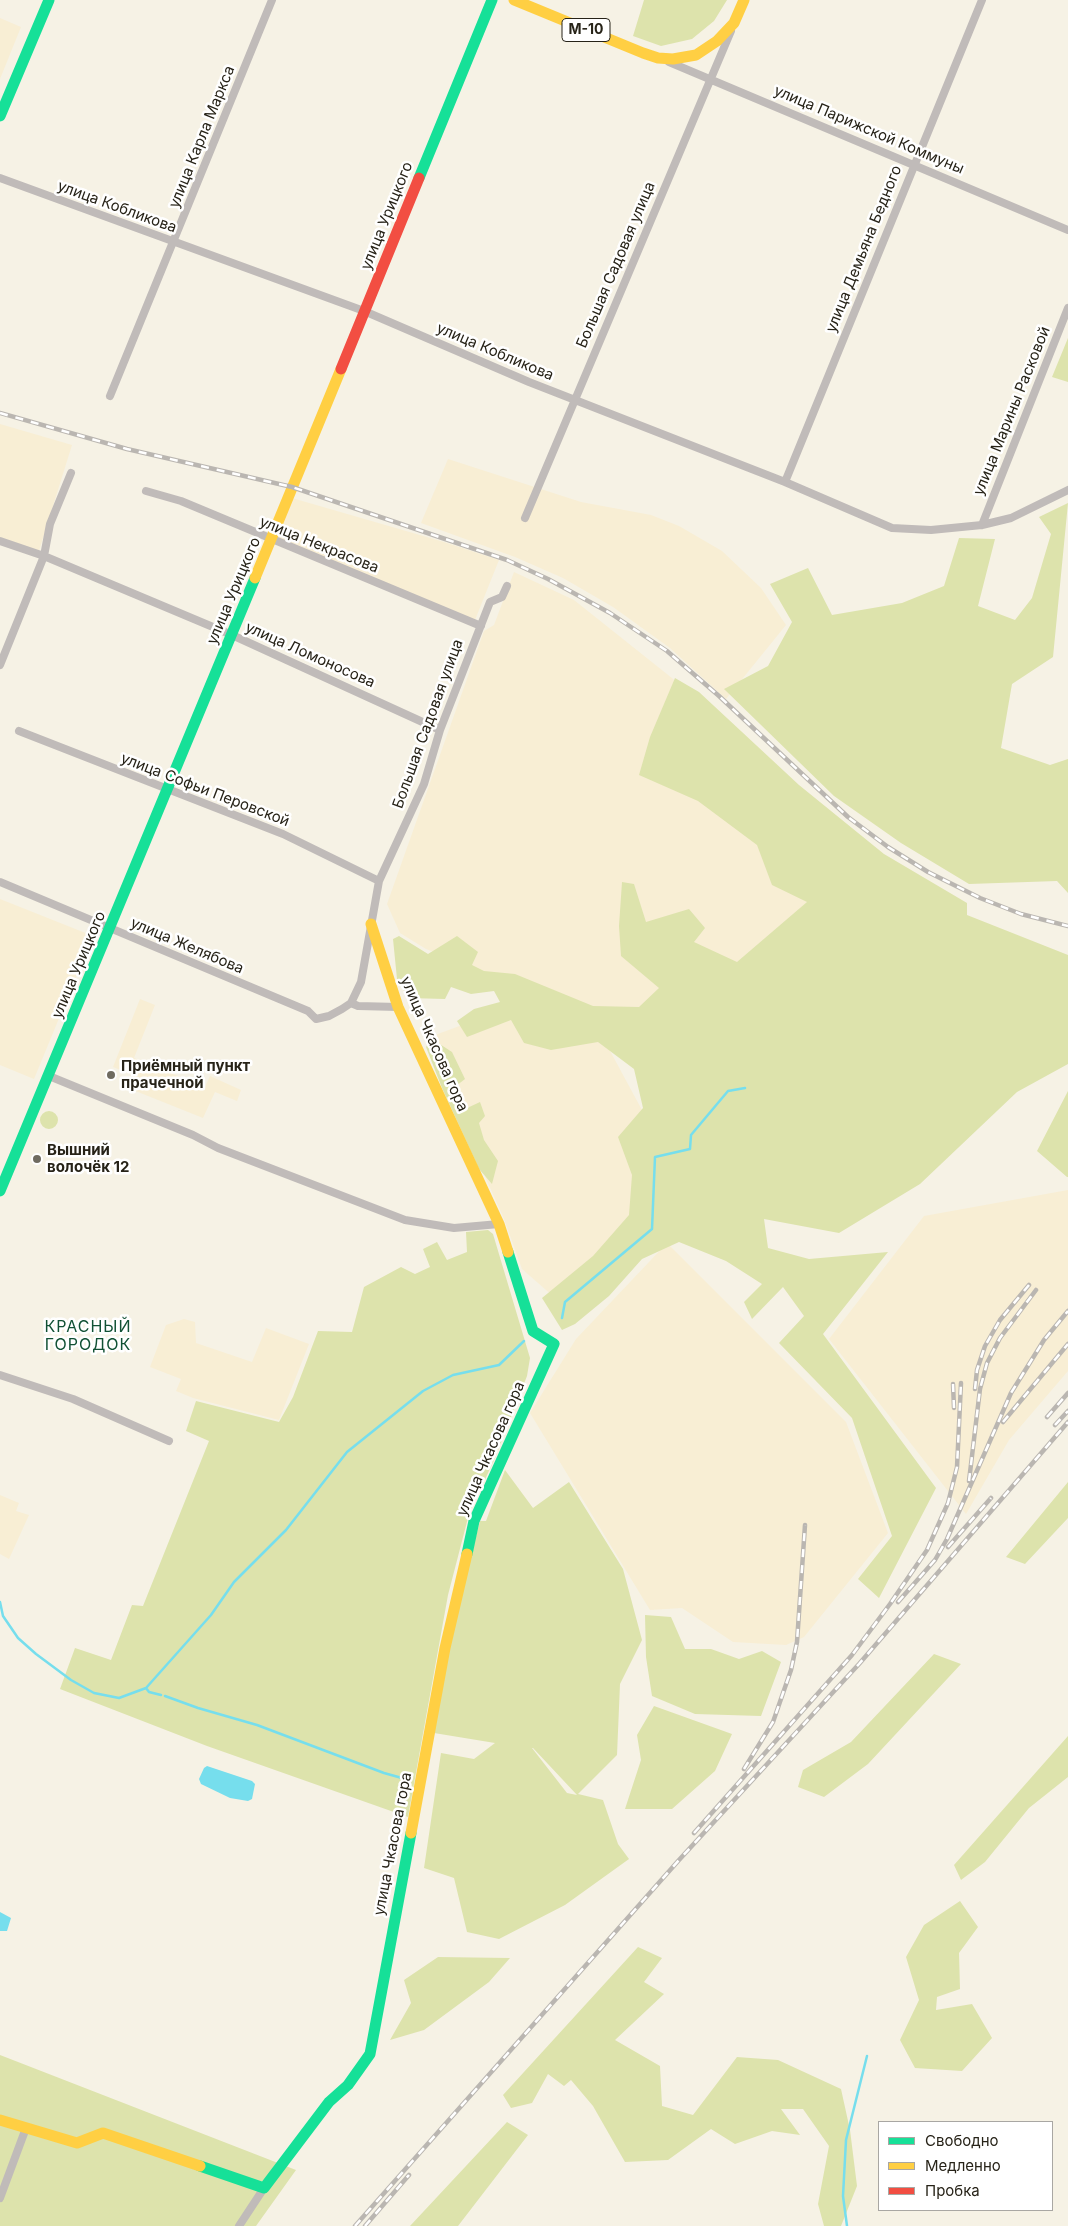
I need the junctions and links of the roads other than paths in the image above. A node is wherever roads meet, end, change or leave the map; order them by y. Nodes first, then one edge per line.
1 (49, 0) edge
2 (272, 0) edge
3 (492, 0) edge
4 (514, 0) edge
5 (744, 0) edge
6 (982, 0) edge
7 (734, 23) junction
8 (699, 53) joint
9 (658, 58) junction
10 (710, 79) junction
11 (0, 116) edge
12 (913, 165) junction
13 (0, 178) edge
14 (1068, 230) edge
15 (174, 243) junction
16 (1068, 308) edge
17 (364, 311) junction
18 (110, 396) dead end
19 (576, 400) junction
20 (71, 473) dead end
21 (785, 482) junction
22 (1068, 490) edge
23 (146, 491) dead end
24 (525, 518) dead end
25 (982, 525) junction
26 (271, 540) junction
27 (0, 542) edge
28 (44, 556) junction
29 (507, 586) dead end
30 (481, 626) junction
31 (232, 635) junction
32 (0, 665) edge
33 (440, 730) junction
34 (18, 731) dead end
35 (166, 790) junction
36 (379, 881) junction
37 (0, 882) edge
38 (371, 924) junction
39 (110, 928) junction
40 (351, 1003) junction
41 (398, 1007) junction
42 (49, 1076) junction
43 (0, 1191) edge
44 (499, 1224) junction
45 (0, 1375) edge
46 (169, 1441) dead end
47 (0, 2120) edge
48 (26, 2128) junction
49 (264, 2188) junction
50 (0, 2198) edge
51 (238, 2226) edge

1 - 11 main road
2 - 15 street, улица Карла Маркса
3 - 17 main road, улица Урицкого
4 - 9 main road, улица Парижской Коммуны / М-10
5 - 7 main road, Большая Садовая улица / М-10
6 - 12 street, улица Демьяна Бедного
7 - 8 main road, Большая Садовая улица / М-10
7 - 10 street, Большая Садовая улица
8 - 9 main road, улица Парижской Коммуны / М-10
9 - 10 street, улица Парижской Коммуны
10 - 12 street, улица Парижской Коммуны
10 - 19 street, Большая Садовая улица
12 - 14 street, улица Парижской Коммуны
12 - 21 street, улица Демьяна Бедного
13 - 15 street, улица Кобликова
15 - 17 street, улица Кобликова
15 - 18 street, улица Карла Маркса
16 - 25 street, улица Марины Расковой
17 - 19 street, улица Кобликова
17 - 26 main road, улица Урицкого
19 - 21 street, улица Кобликова
19 - 24 street, Большая Садовая улица
20 - 28 street
21 - 25 street, улица Кобликова
22 - 25 street, улица Кобликова
23 - 26 street, улица Некрасова
26 - 30 street, улица Некрасова
26 - 31 main road, улица Урицкого
27 - 28 street, улица Ломоносова
28 - 31 street, улица Ломоносова
28 - 32 street
29 - 30 street, Большая Садовая улица
30 - 33 street, Большая Садовая улица
31 - 33 street, улица Ломоносова
31 - 35 main road, улица Урицкого
33 - 36 street, Большая Садовая улица
34 - 35 street, улица Софьи Перовской
35 - 36 street, улица Софьи Перовской
35 - 39 main road, улица Урицкого
36 - 38 street, Большая Садовая улица
37 - 39 street, улица Желябова
38 - 40 street, Большая Садовая улица
38 - 41 main road, улица Чкасова гора
39 - 40 street, улица Желябова
39 - 42 main road, улица Урицкого
40 - 41 street
41 - 44 main road, улица Чкасова гора
42 - 43 main road, улица Урицкого
42 - 44 street
44 - 49 main road, улица Чкасова гора
45 - 46 street
47 - 48 main road
48 - 49 main road
48 - 50 street
49 - 51 street

